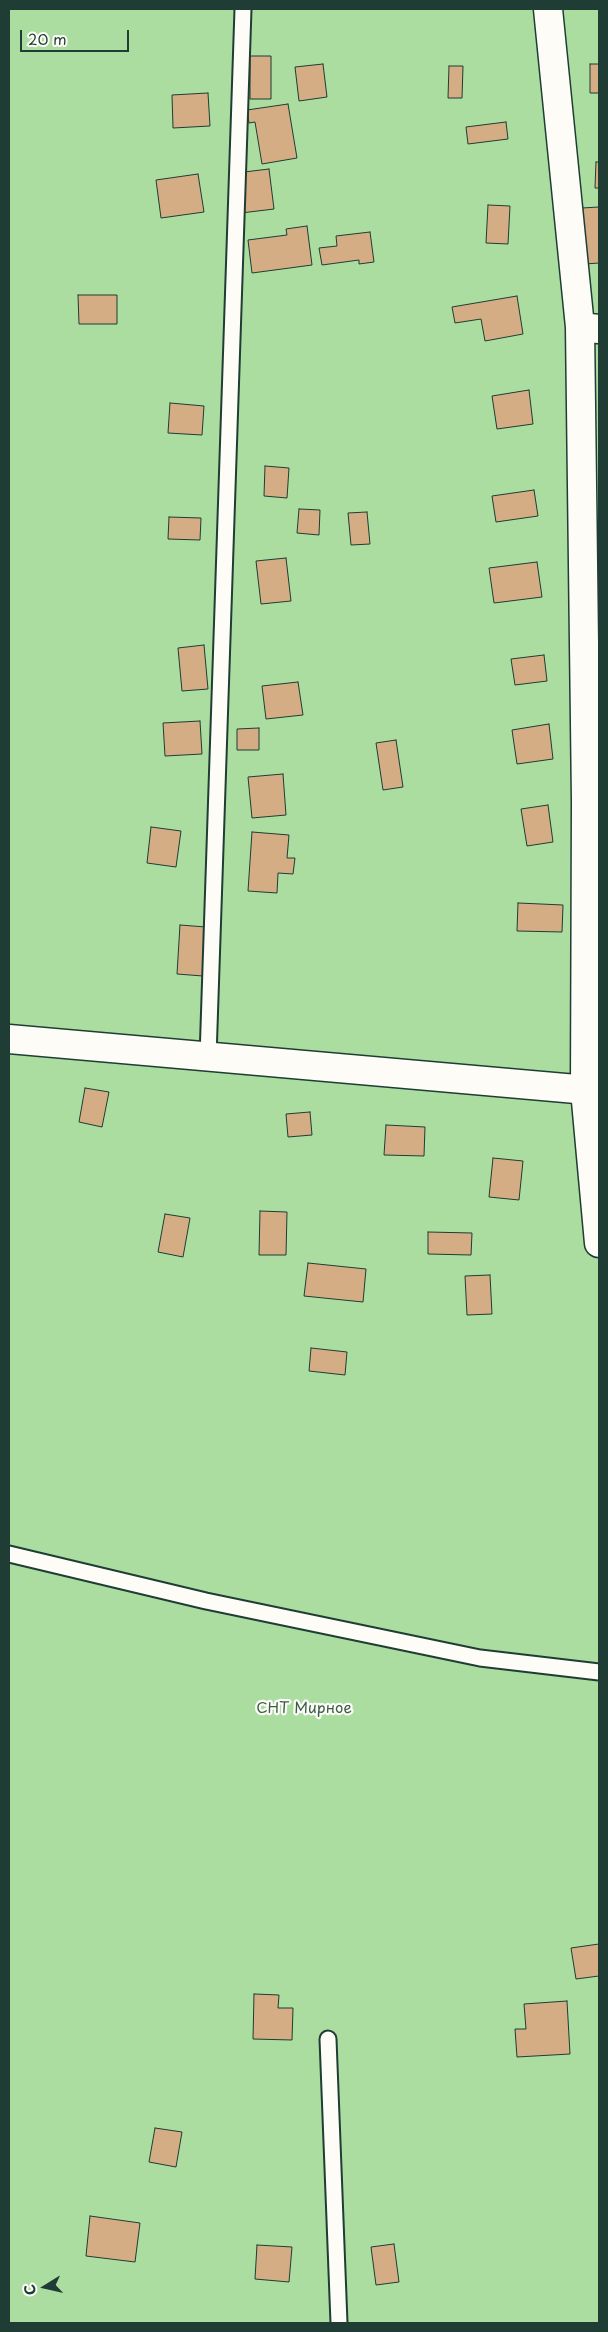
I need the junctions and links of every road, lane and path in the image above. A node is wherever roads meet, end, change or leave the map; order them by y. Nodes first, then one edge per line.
1 (243, 9) edge
2 (548, 9) edge
3 (590, 328) edge
4 (9, 1039) edge
5 (208, 1057) junction
6 (592, 1091) edge
7 (599, 1243) edge
8 (9, 1554) edge
9 (599, 1672) edge
10 (328, 2039) dead end
11 (339, 2323) edge

1 - 5 lane
2 - 3 street
3 - 6 street
4 - 5 street
5 - 6 street
6 - 7 street
8 - 9 lane
10 - 11 lane

